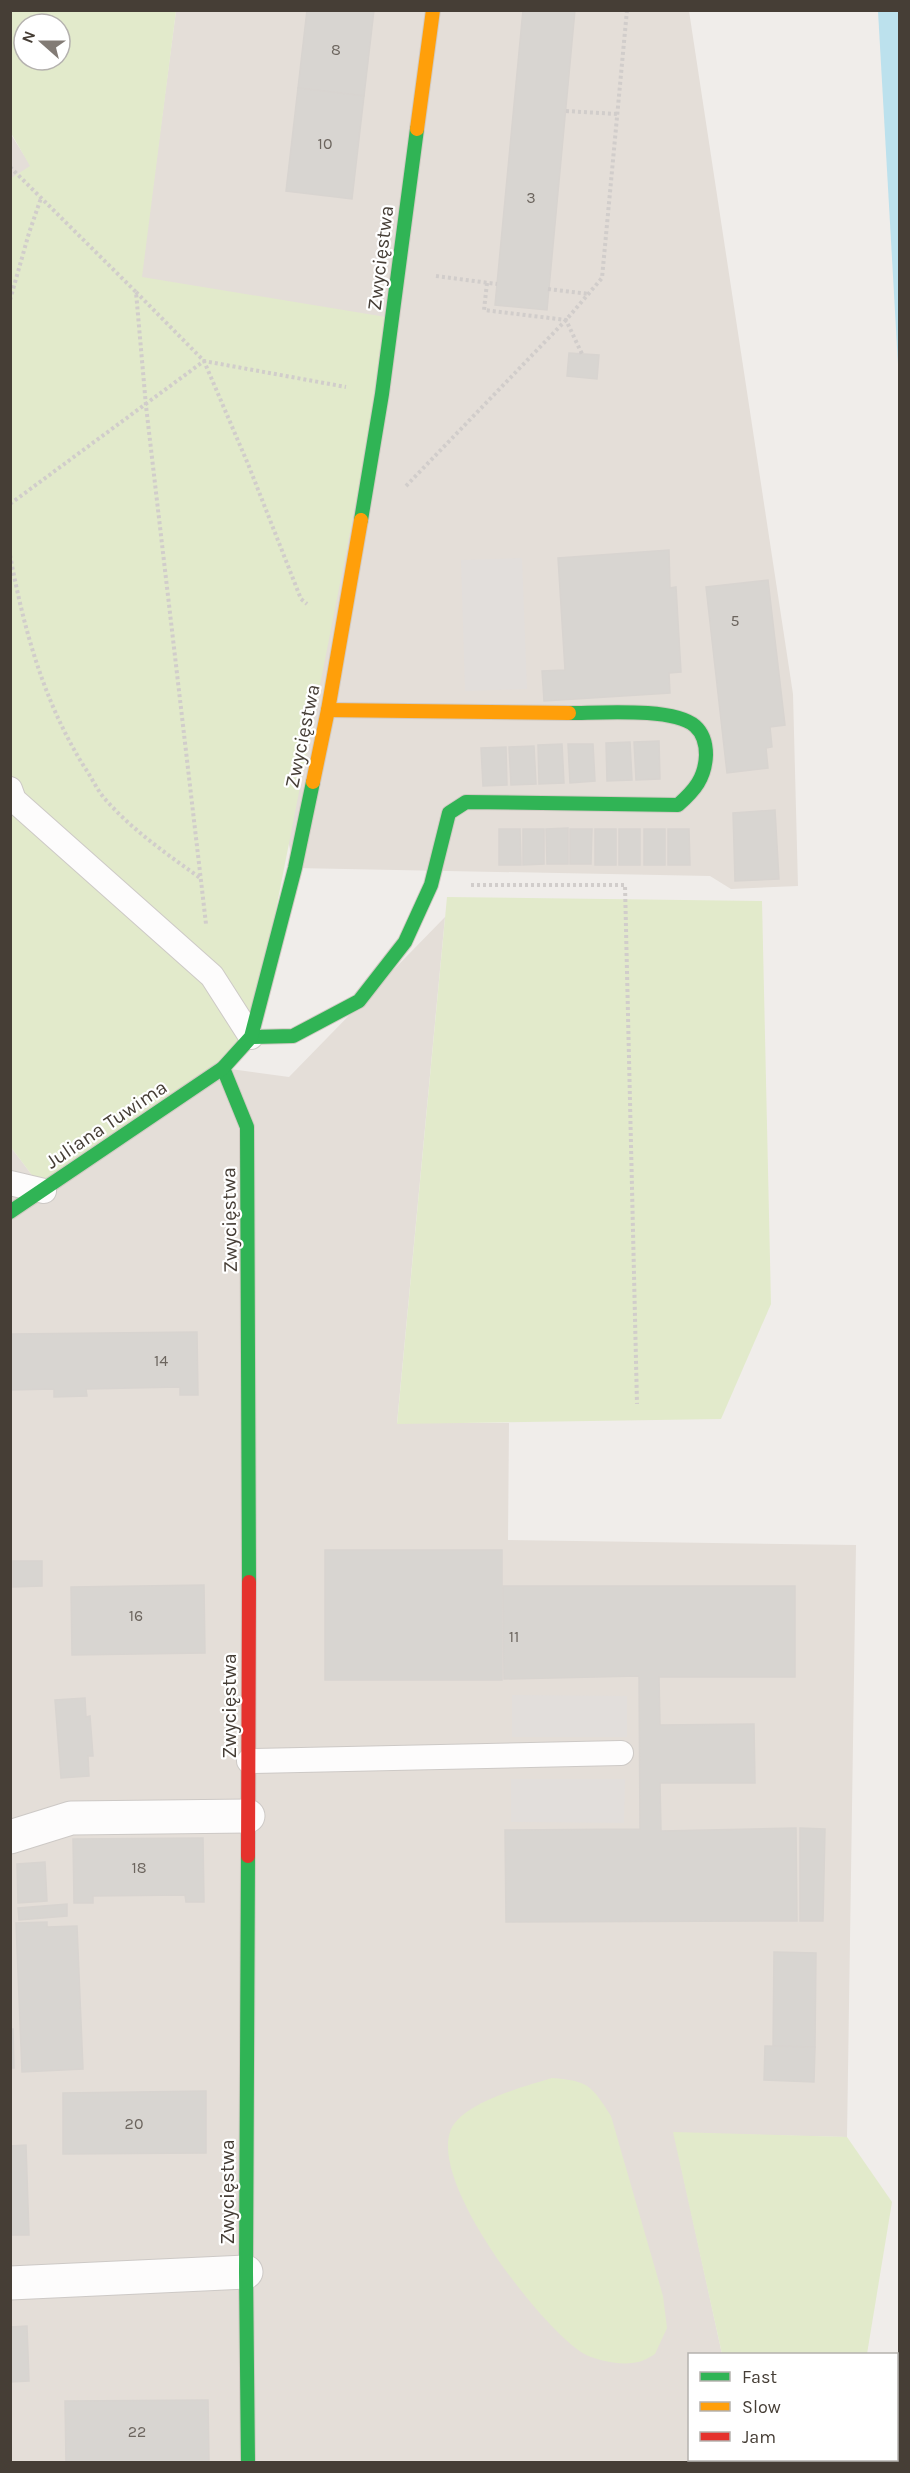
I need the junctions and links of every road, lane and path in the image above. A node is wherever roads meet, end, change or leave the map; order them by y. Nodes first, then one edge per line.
1 (433, 10) edge
2 (627, 10) edge
3 (566, 111) dead end
4 (617, 114) junction
5 (10, 167) edge
6 (41, 198) junction
7 (398, 270) junction
8 (487, 283) junction
9 (497, 284) dead end
10 (548, 289) dead end
11 (136, 292) junction
12 (588, 294) junction
13 (10, 300) edge
14 (566, 320) junction
15 (582, 354) dead end
16 (204, 362) junction
17 (382, 394) junction
18 (146, 406) junction
19 (401, 492) dead end
20 (10, 504) edge
21 (10, 555) edge
22 (342, 634) junction
23 (328, 710) junction
24 (12, 796) edge
25 (200, 878) junction
26 (431, 885) junction
27 (212, 976) junction
28 (251, 1037) junction
29 (223, 1068) junction
30 (10, 1183) edge
31 (44, 1191) junction
32 (10, 1212) edge
33 (637, 1404) dead end
34 (621, 1753) dead end
35 (249, 1761) junction
36 (248, 1816) junction
37 (10, 1837) edge
38 (246, 2272) junction
39 (10, 2283) edge
40 (248, 2463) edge

1 - 7 street, Zwycięstwa
2 - 4 path
3 - 4 path
4 - 12 path
5 - 6 path
6 - 11 path
6 - 13 path
7 - 8 path
7 - 17 street, Zwycięstwa
8 - 9 path
8 - 14 path
10 - 12 path
11 - 16 path
11 - 18 path
12 - 14 path
14 - 15 path
14 - 19 path
16 - 17 path
16 - 18 path
16 - 22 path
17 - 22 street, Zwycięstwa
18 - 20 path
18 - 25 path
21 - 25 path
22 - 23 street, Zwycięstwa
23 - 26 street
23 - 28 street, Zwycięstwa
24 - 27 lane
25 - 27 path
26 - 28 street
26 - 33 path
27 - 28 lane
28 - 29 street, Zwycięstwa
29 - 31 street, Juliana Tuwima
29 - 35 street, Zwycięstwa
30 - 31 lane
31 - 32 street, Juliana Tuwima
34 - 35 lane
35 - 36 street, Zwycięstwa
36 - 37 street
36 - 38 street, Zwycięstwa
38 - 39 street
38 - 40 street, Zwycięstwa

